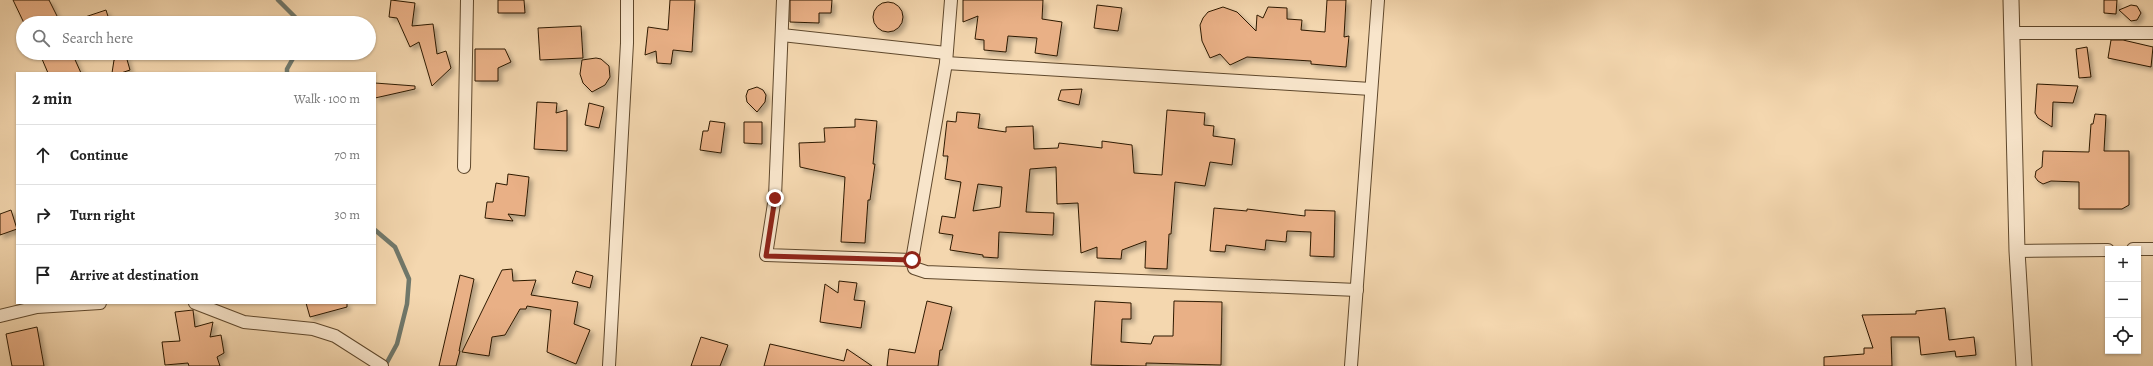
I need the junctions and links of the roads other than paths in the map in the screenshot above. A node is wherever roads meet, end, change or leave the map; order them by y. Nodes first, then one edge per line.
1 (468, 0) edge
2 (627, 0) edge
3 (783, 0) edge
4 (951, 0) edge
5 (1378, 0) edge
6 (2012, 0) edge
7 (2012, 33) junction
8 (2153, 33) edge
9 (782, 36) junction
10 (946, 58) junction
11 (1371, 89) junction
12 (464, 167) dead end
13 (2141, 249) edge
14 (2153, 249) edge
15 (2105, 250) edge
16 (2017, 251) junction
17 (912, 260) junction
18 (1357, 290) junction
19 (84, 304) edge
20 (198, 304) edge
21 (0, 316) edge
22 (382, 366) edge
23 (609, 366) edge
24 (1351, 366) edge
25 (2024, 366) edge

1 - 12 street
2 - 23 street
3 - 9 street
4 - 10 street
5 - 11 street
6 - 7 street
7 - 8 street
7 - 16 street
9 - 10 street
9 - 17 street
10 - 11 street
10 - 17 street
11 - 18 street
13 - 14 street
15 - 16 street
16 - 25 street
17 - 18 street
18 - 24 street
19 - 21 street
20 - 22 street

